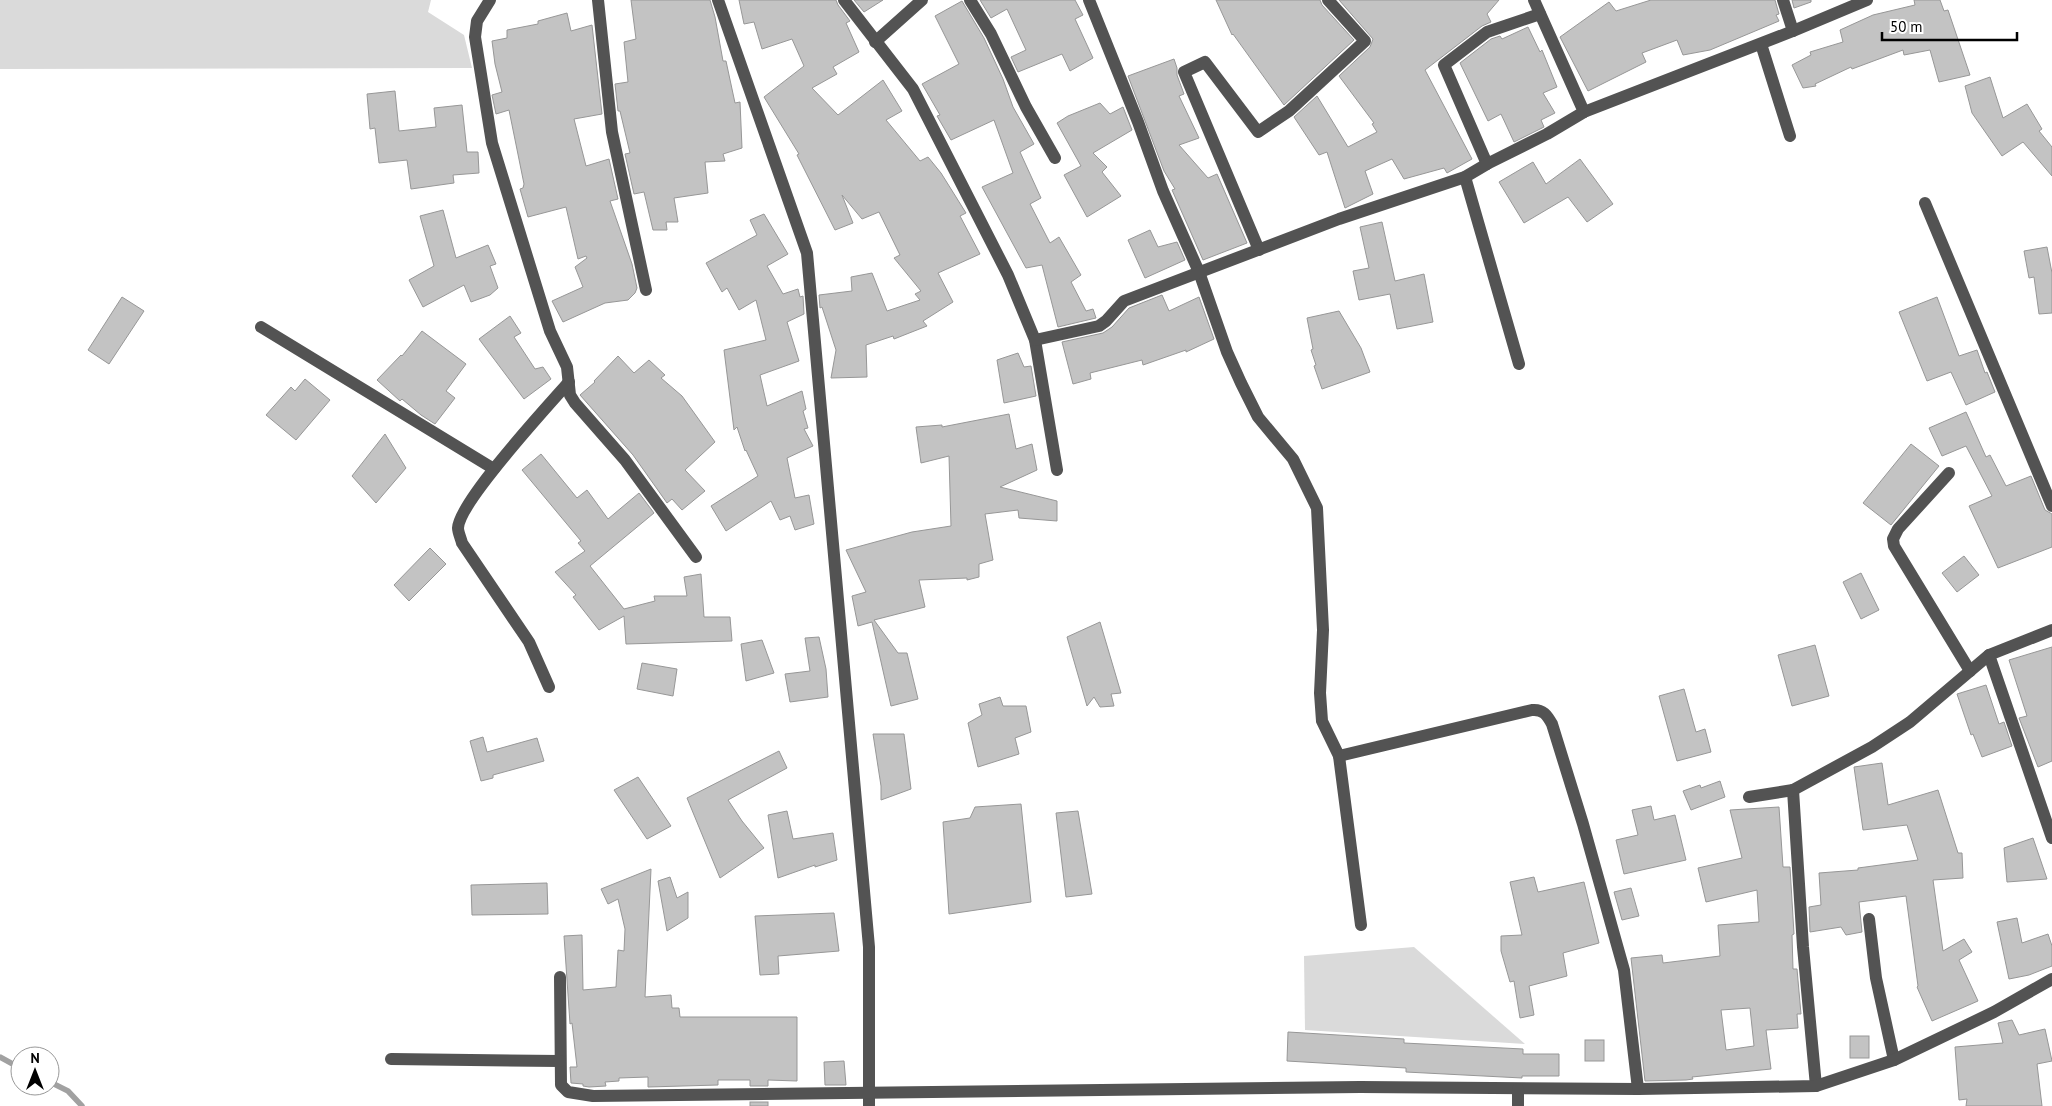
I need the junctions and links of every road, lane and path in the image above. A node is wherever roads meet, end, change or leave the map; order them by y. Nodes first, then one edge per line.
1 (490, 0) edge
2 (598, 0) edge
3 (718, 0) edge
4 (844, 0) edge
5 (922, 0) edge
6 (970, 0) edge
7 (1089, 0) edge
8 (1328, 0) edge
9 (1534, 0) edge
10 (1783, 0) edge
11 (1862, 1) edge
12 (1540, 14) junction
13 (1793, 31) junction
14 (875, 42) junction
15 (1761, 44) junction
16 (1584, 112) junction
17 (1790, 136) dead end
18 (1055, 158) dead end
19 (1488, 164) junction
20 (1465, 177) junction
21 (1925, 202) dead end
22 (1259, 250) junction
23 (1199, 272) junction
24 (646, 290) dead end
25 (261, 327) dead end
26 (1035, 340) junction
27 (1519, 364) dead end
28 (569, 382) junction
29 (494, 469) junction
30 (1058, 470) dead end
31 (1949, 473) dead end
32 (2052, 506) edge
33 (696, 557) dead end
34 (2052, 630) edge
35 (1989, 655) junction
36 (1970, 672) junction
37 (549, 687) dead end
38 (1339, 756) junction
39 (1793, 790) junction
40 (1749, 797) dead end
41 (2052, 838) edge
42 (1869, 919) dead end
43 (1361, 925) dead end
44 (560, 977) dead end
45 (2052, 979) edge
46 (391, 1059) dead end
47 (1894, 1060) junction
48 (560, 1061) junction
49 (1816, 1086) junction
50 (1518, 1089) junction
51 (1638, 1090) junction
52 (869, 1100) edge
53 (1518, 1106) edge

1 - 28 street
2 - 24 street
3 - 52 street
4 - 14 street
5 - 14 street
6 - 18 street
7 - 23 street
8 - 22 street
9 - 12 street
10 - 13 street
11 - 13 street
12 - 16 street
12 - 19 street
13 - 15 street
14 - 26 street
15 - 16 street
15 - 17 street
16 - 19 street
19 - 20 street
20 - 22 street
20 - 27 street
21 - 32 street
22 - 23 street
23 - 26 street
23 - 38 street
25 - 29 street
26 - 30 street
28 - 29 street
28 - 33 street
29 - 37 street
31 - 36 street
34 - 35 street
35 - 36 street
35 - 41 street
36 - 39 street
38 - 43 street
38 - 51 street
39 - 40 street
39 - 49 street
42 - 47 street
44 - 48 street
45 - 47 street
46 - 48 street
47 - 49 street
48 - 52 street
49 - 51 street
50 - 51 street
50 - 52 street
50 - 53 street

